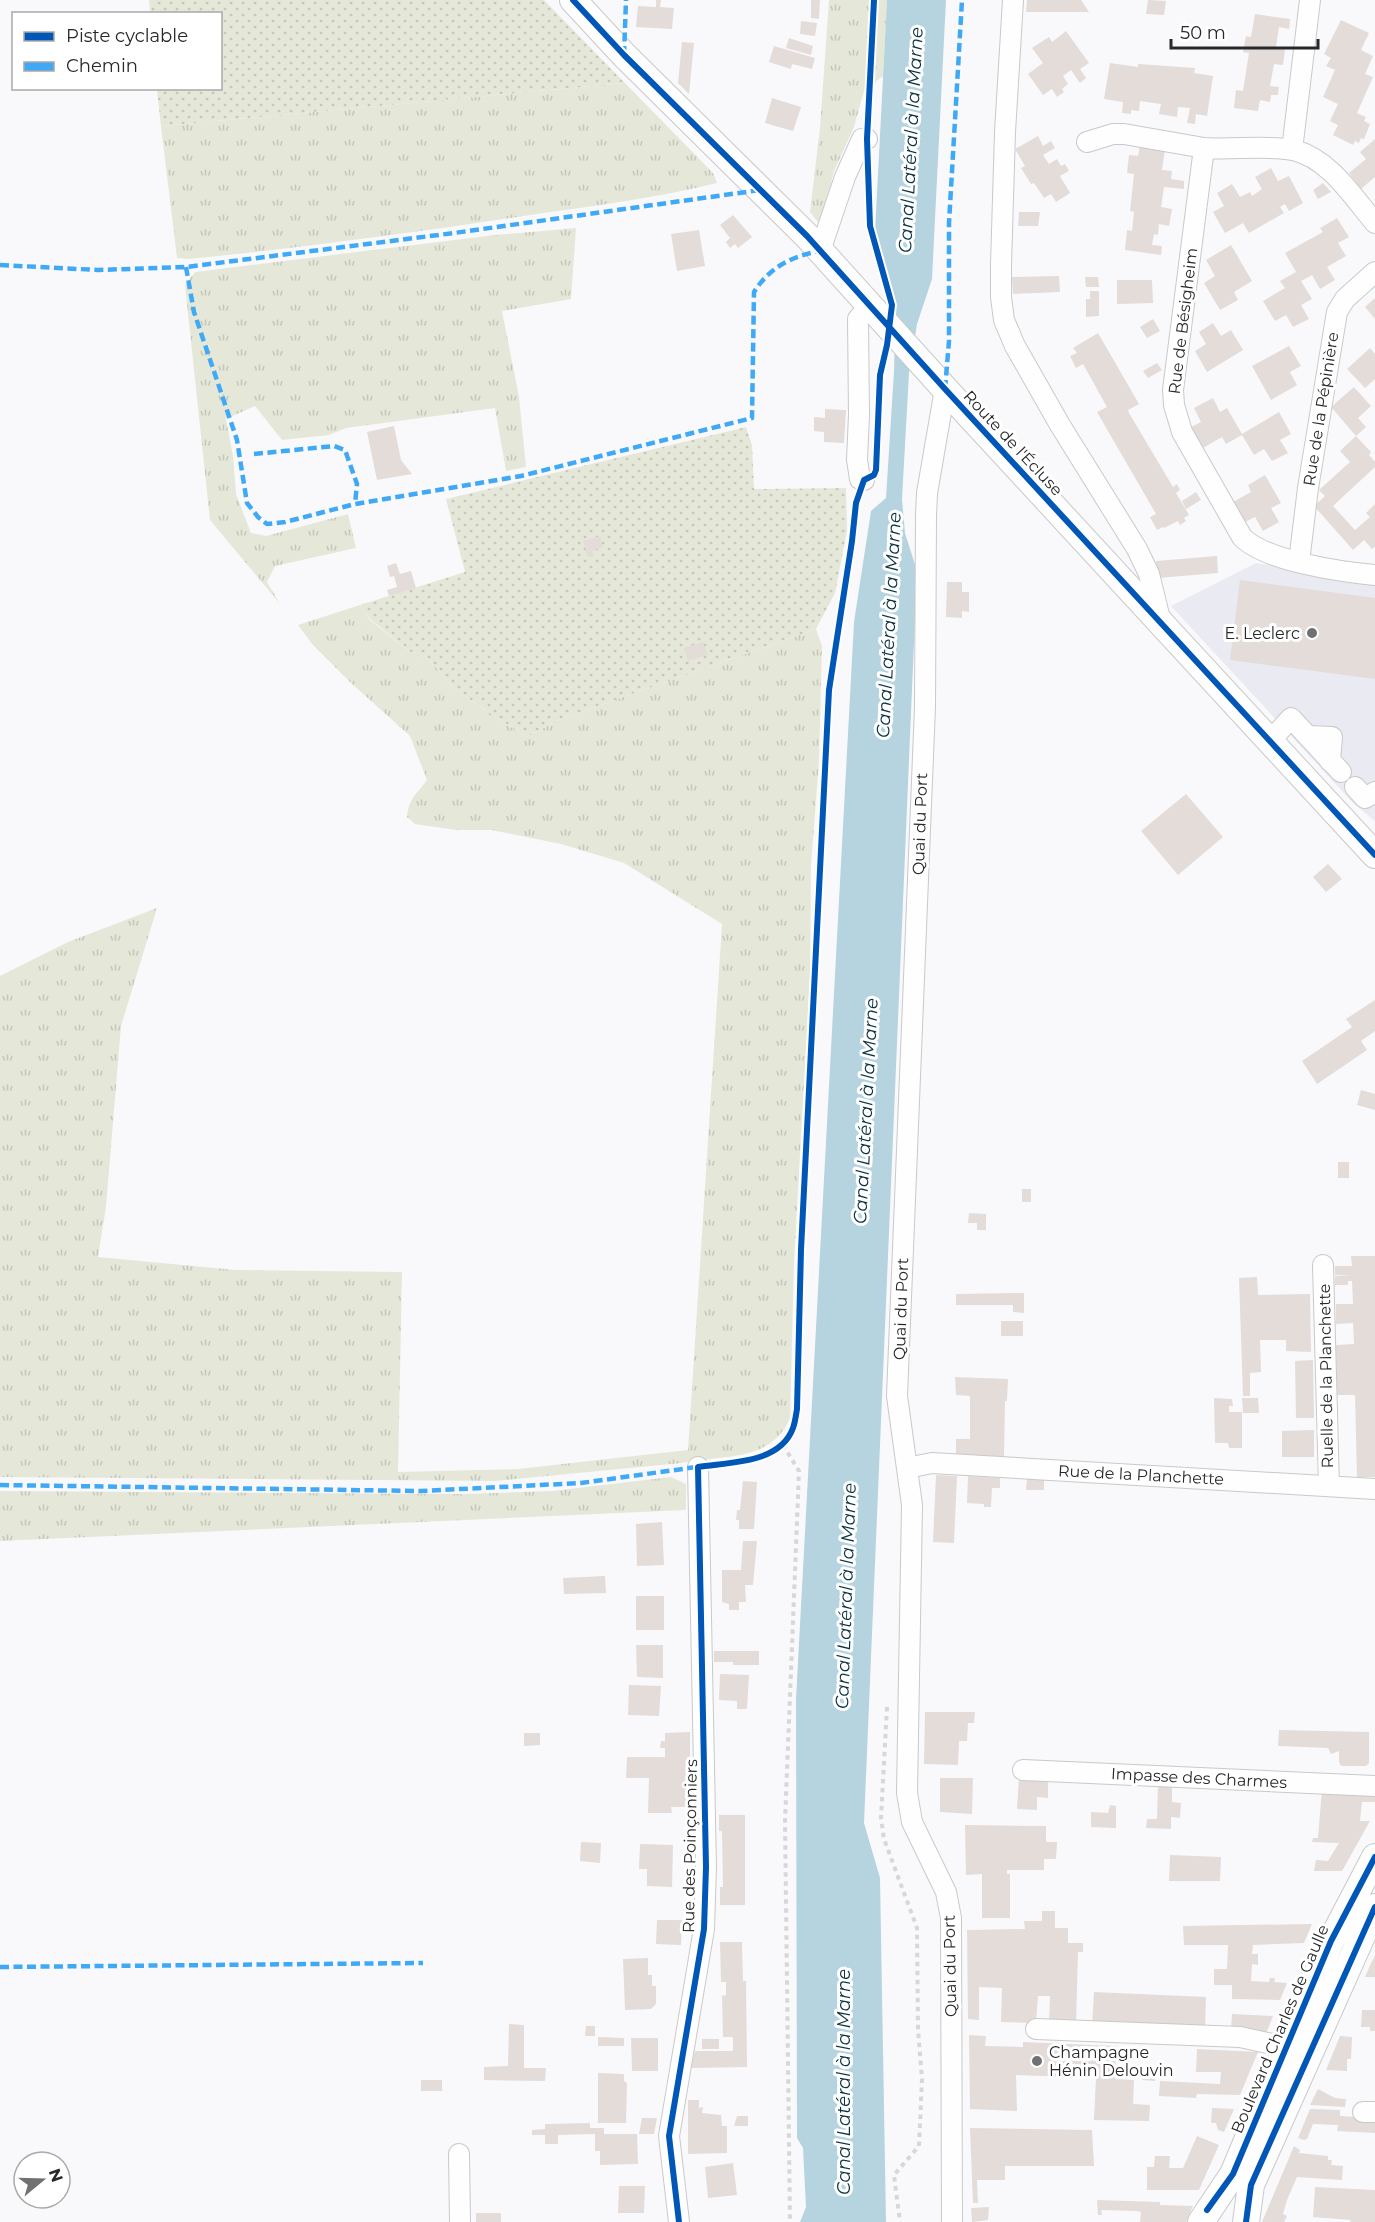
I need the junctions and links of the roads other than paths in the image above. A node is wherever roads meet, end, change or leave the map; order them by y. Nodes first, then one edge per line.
1 (573, 0) edge
2 (1013, 0) edge
3 (1310, 0) edge
4 (867, 140) dead end
5 (1088, 142) dead end
6 (1204, 148) junction
7 (1292, 150) junction
8 (1375, 223) edge
9 (820, 251) junction
10 (1375, 272) edge
11 (870, 304) junction
12 (945, 389) junction
13 (864, 480) dead end
14 (1299, 562) junction
15 (1375, 575) edge
16 (1161, 622) junction
17 (1270, 741) junction
18 (1336, 766) dead end
19 (1355, 787) dead end
20 (1375, 792) edge
21 (1375, 855) edge
22 (1323, 1265) dead end
23 (698, 1467) dead end
24 (907, 1468) junction
25 (1329, 1486) junction
26 (1375, 1489) edge
27 (1023, 1770) dead end
28 (1375, 1786) edge
29 (1375, 1857) edge
30 (1375, 1908) edge
31 (1369, 1934) edge
32 (1036, 2029) dead end
33 (1286, 2047) junction
34 (459, 2154) dead end
35 (1204, 2216) edge
36 (460, 2222) edge
37 (679, 2222) edge
38 (952, 2222) edge
39 (1240, 2222) edge
40 (1246, 2222) edge

1 - 9 main road, Route de l'Écluse
2 - 16 street
3 - 7 street
4 - 9 street
5 - 6 street
6 - 7 street
6 - 14 street, Rue de Bésigheim
7 - 8 street
9 - 11 main road, Route de l'Écluse
10 - 14 street, Rue de la Pépinière
11 - 12 main road, Route de l'Écluse
11 - 13 street
12 - 16 main road, Route de l'Écluse
12 - 24 street, Quai du Port
14 - 15 street, Rue de Bésigheim
16 - 17 main road, Route de l'Écluse
17 - 18 street
17 - 21 main road, Route de l'Écluse
19 - 20 street
22 - 25 street, Ruelle de la Planchette
23 - 37 street, Rue des Poinçonniers
24 - 25 street, Rue de la Planchette
24 - 38 street, Quai du Port
25 - 26 street, Rue de la Planchette
27 - 28 street, Impasse des Charmes
29 - 33 main road, Boulevard Charles de Gaulle
30 - 31 main road
31 - 40 main road
32 - 33 street
33 - 35 main road, Boulevard Charles de Gaulle
34 - 36 street
35 - 39 main road, Boulevard Charles de Gaulle

